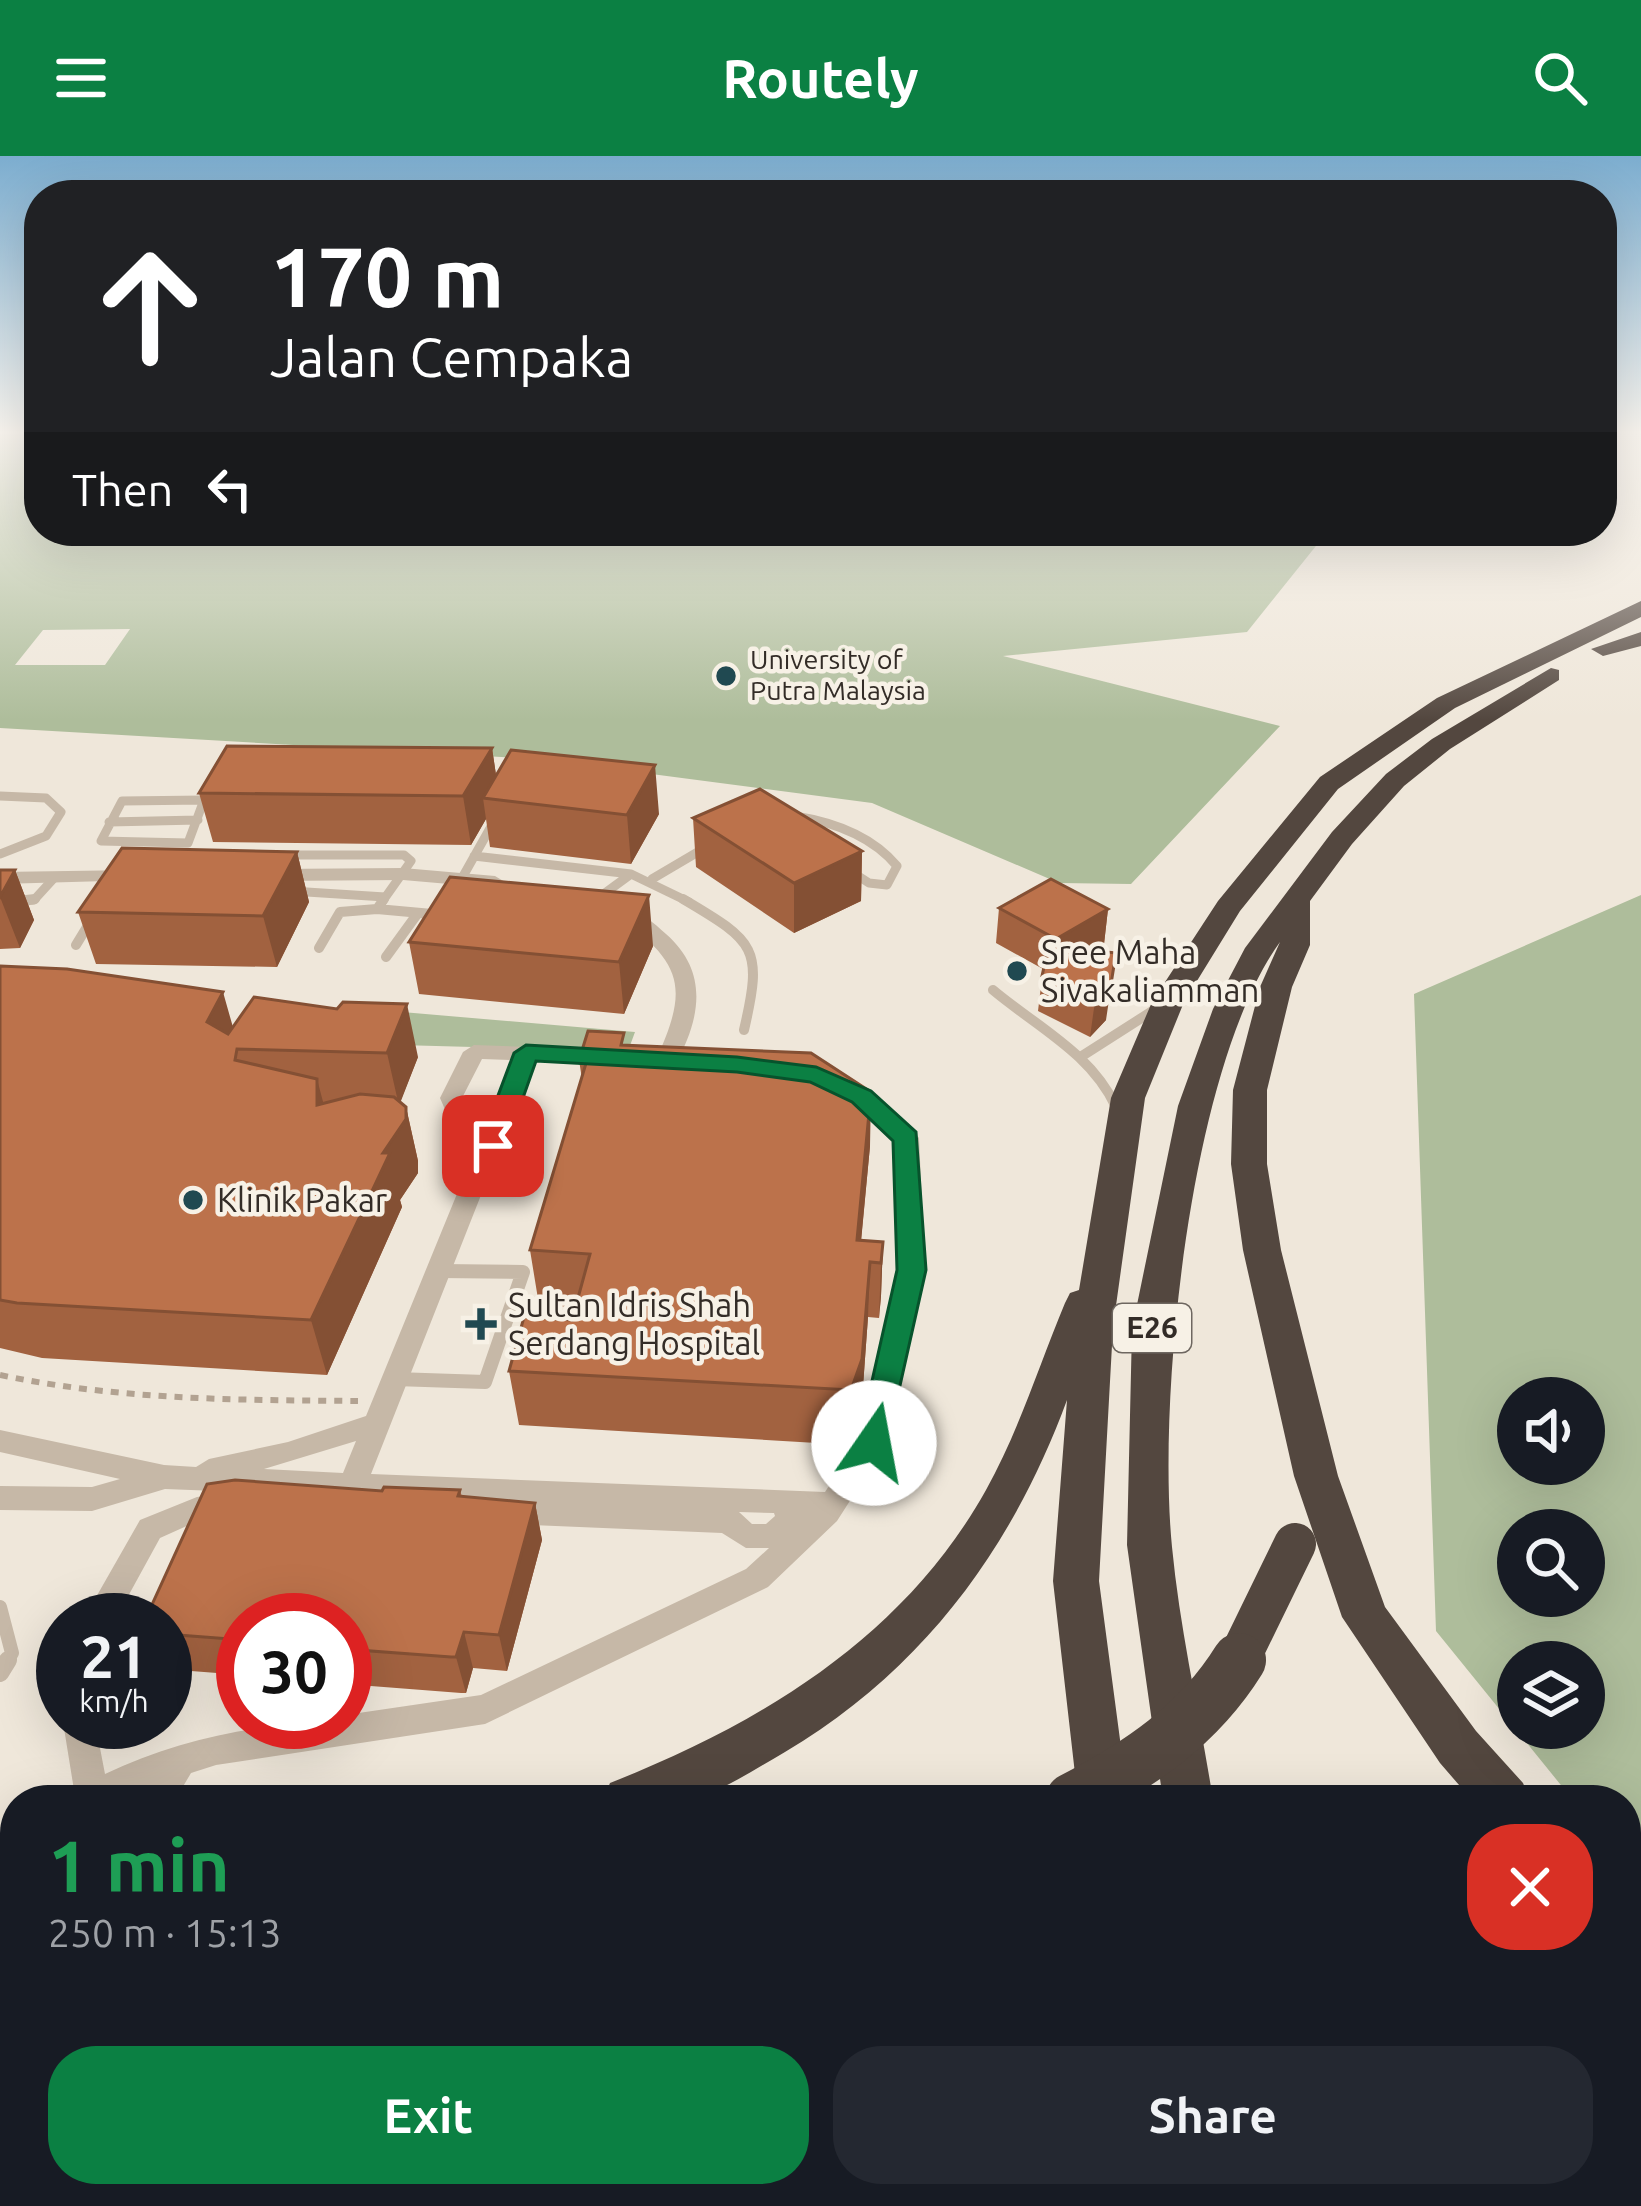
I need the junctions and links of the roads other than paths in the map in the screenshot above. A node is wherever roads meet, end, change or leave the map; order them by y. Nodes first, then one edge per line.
1 (1641, 608) edge
2 (1641, 635) edge
3 (0, 796) edge
4 (497, 816) edge
5 (788, 816) edge
6 (197, 820) junction
7 (109, 821) junction
8 (714, 843) edge
9 (0, 854) edge
10 (278, 855) edge
11 (474, 856) junction
12 (849, 871) edge
13 (403, 874) junction
14 (631, 874) junction
15 (242, 875) edge
16 (0, 878) edge
17 (55, 878) junction
18 (462, 878) junction
19 (652, 879) junction
20 (158, 882) edge
21 (507, 883) edge
22 (275, 890) edge
23 (574, 891) edge
24 (602, 896) junction
25 (386, 897) junction
26 (1294, 900) junction
27 (0, 903) edge
28 (100, 907) edge
29 (376, 909) junction
30 (418, 913) junction
31 (452, 916) edge
32 (76, 945) edge
33 (319, 949) dead end
34 (386, 957) dead end
35 (993, 990) dead end
36 (1168, 1002) junction
37 (744, 1030) dead end
38 (526, 1053) junction
39 (1082, 1056) junction
40 (831, 1082) edge
41 (1123, 1131) junction
42 (493, 1146) junction
43 (1104, 1253) junction
44 (440, 1271) junction
45 (385, 1402) junction
46 (4, 1449) edge
47 (1316, 1476) junction
48 (164, 1477) junction
49 (352, 1486) junction
50 (0, 1498) edge
51 (786, 1503) junction
52 (833, 1504) junction
53 (114, 1593) edge
54 (0, 1606) edge
55 (0, 1673) edge
56 (83, 1749) edge
57 (182, 1758) junction
58 (89, 1785) edge
59 (122, 1785) edge
60 (165, 1785) edge
61 (673, 1785) edge
62 (1101, 1785) edge
63 (1101, 1785) edge
64 (1186, 1785) edge
65 (1492, 1785) edge

1 - 36 highway, E26
2 - 26 highway, E26
3 - 9 lane
4 - 11 lane
5 - 12 lane
6 - 7 lane
6 - 7 lane
6 - 7 lane
8 - 19 lane
10 - 13 lane
11 - 14 lane
11 - 18 lane
13 - 15 street
13 - 18 street
13 - 25 lane
14 - 19 lane
14 - 24 lane
16 - 17 street
17 - 20 street
17 - 27 lane
18 - 21 street
19 - 37 lane
22 - 25 lane
23 - 24 street
24 - 38 street
25 - 29 lane
26 - 47 highway
26 - 64 highway, E26
28 - 32 lane
29 - 30 lane
29 - 33 lane
30 - 31 lane
30 - 34 lane
35 - 39 lane
36 - 39 lane
36 - 41 highway, E26
38 - 42 street
38 - 42 street
39 - 41 lane
40 - 52 street
41 - 43 highway, E26
42 - 44 street
43 - 61 highway
43 - 63 highway, E26
44 - 45 street
44 - 45 lane
45 - 48 street
45 - 49 street
46 - 48 street
47 - 62 highway, bridge
47 - 65 highway
48 - 49 street
48 - 50 street
49 - 51 street
51 - 52 street
51 - 53 street
52 - 57 street
54 - 55 lane
56 - 58 street
57 - 59 street
57 - 60 street

